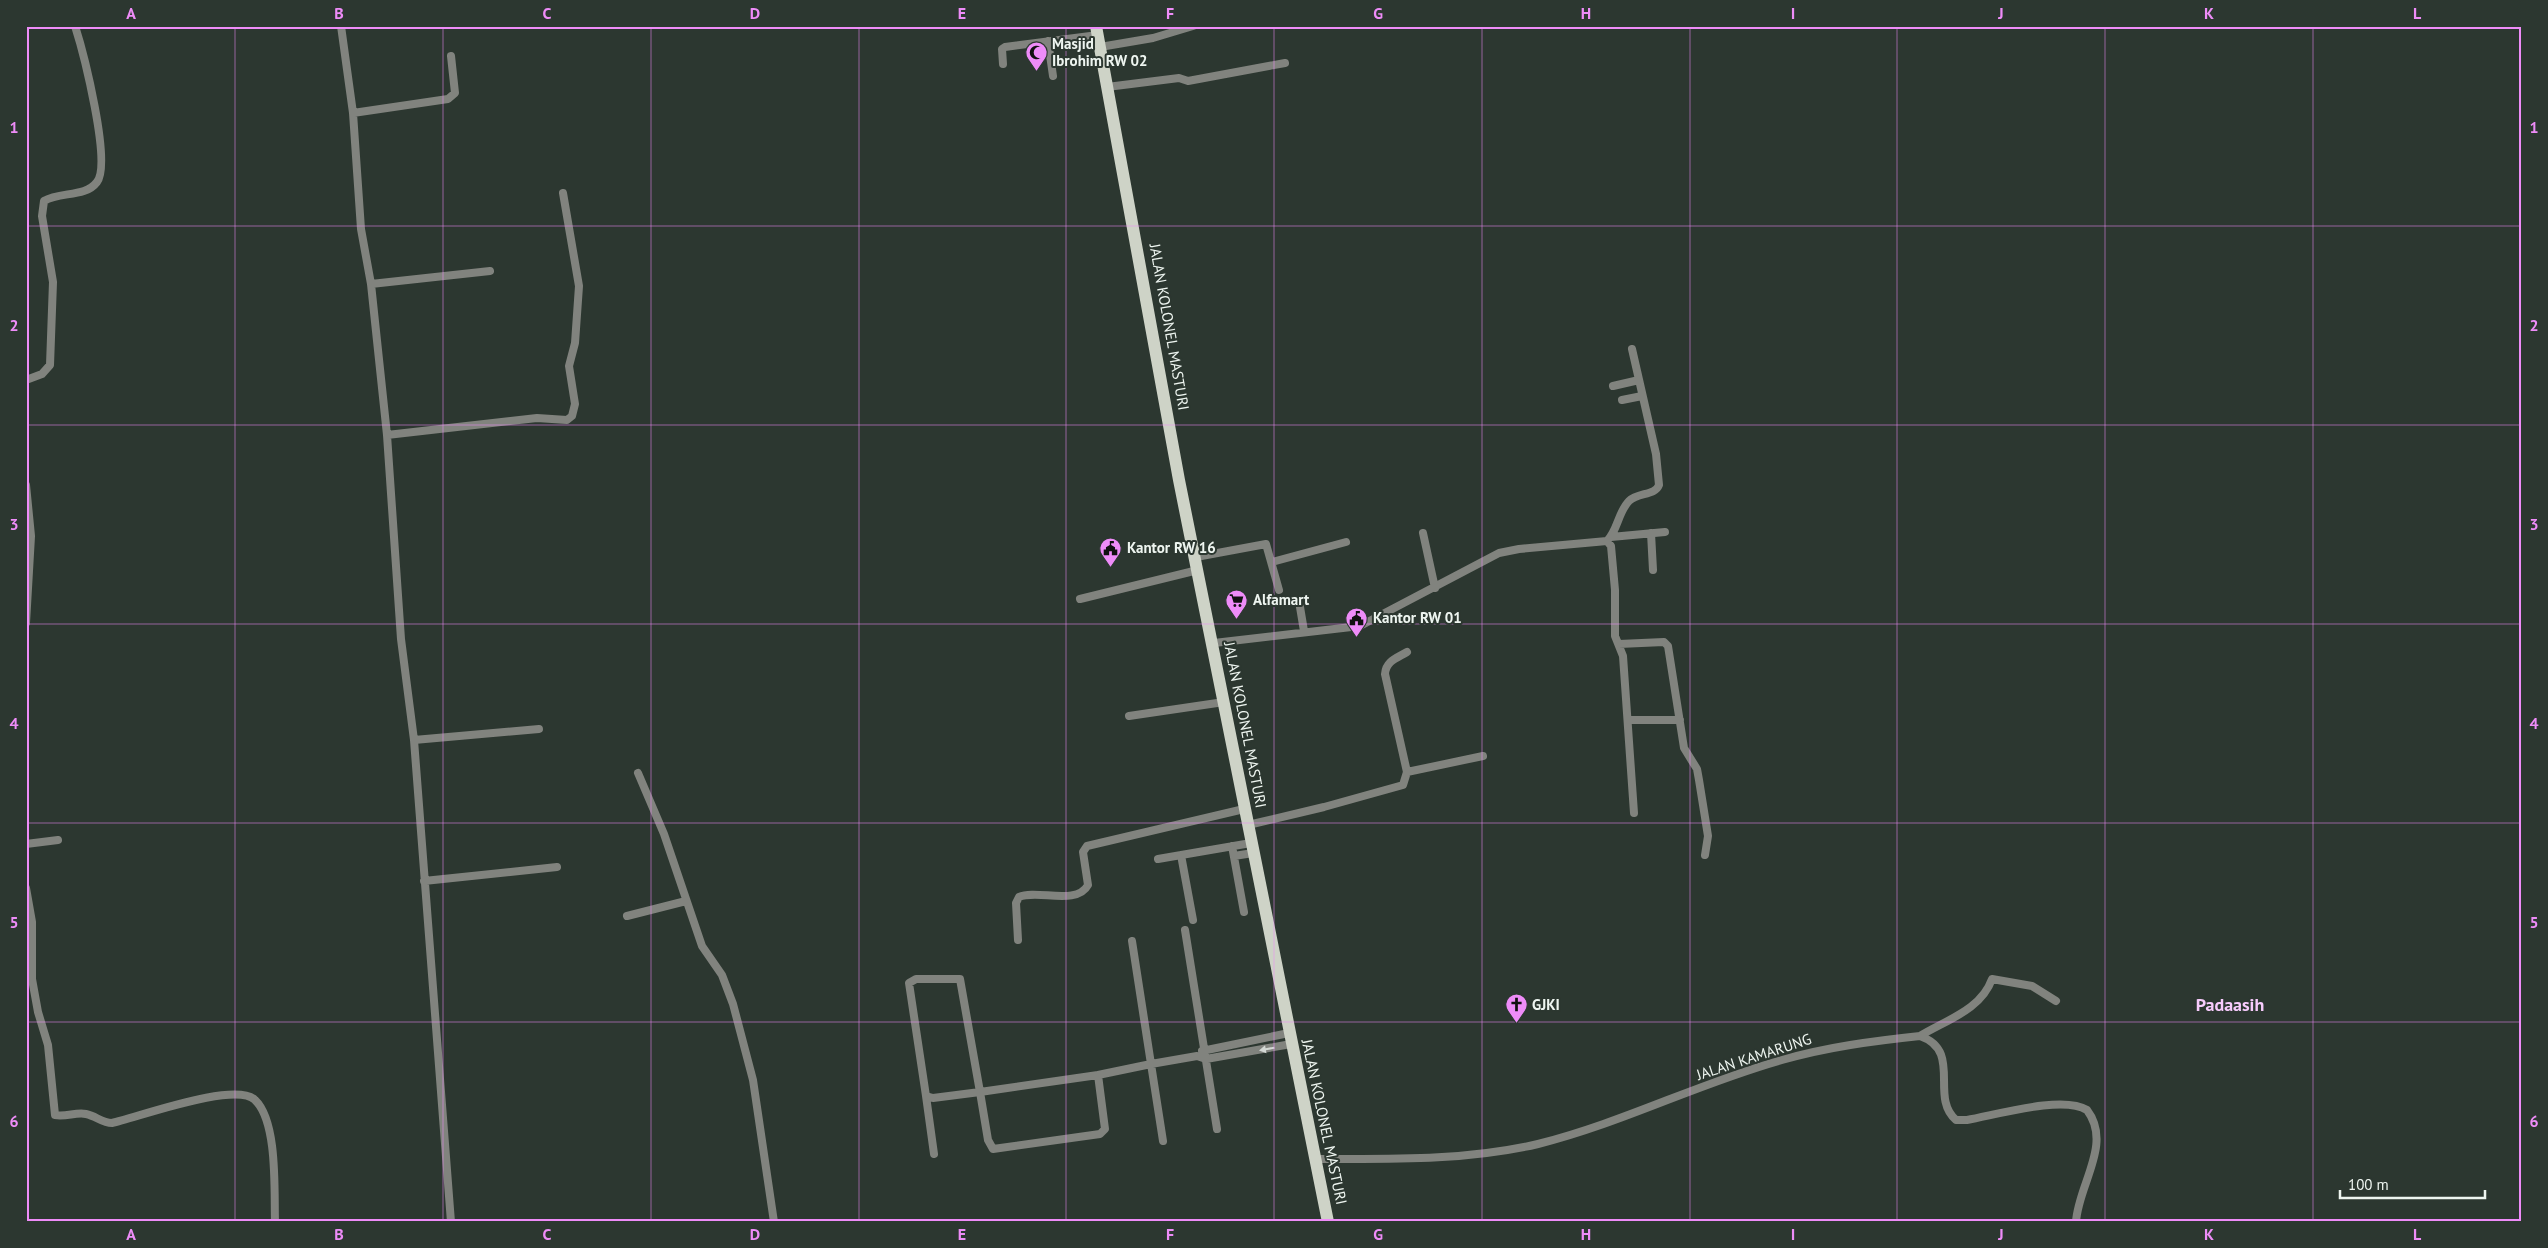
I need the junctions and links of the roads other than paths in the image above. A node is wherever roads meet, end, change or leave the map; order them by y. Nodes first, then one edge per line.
1 (76, 26) edge
2 (340, 26) edge
3 (1193, 26) edge
4 (1098, 36) edge
5 (1048, 41) junction
6 (451, 56) dead end
7 (1285, 63) dead end
8 (1003, 64) dead end
9 (1053, 76) dead end
10 (1107, 87) junction
11 (353, 113) junction
12 (563, 193) dead end
13 (490, 271) dead end
14 (371, 284) junction
15 (1632, 349) dead end
16 (26, 380) edge
17 (1639, 380) junction
18 (1613, 386) dead end
19 (1642, 396) junction
20 (1622, 400) dead end
21 (387, 435) junction
22 (26, 485) edge
23 (1664, 532) dead end
24 (1424, 533) dead end
25 (1651, 533) junction
26 (1609, 539) junction
27 (1346, 542) dead end
28 (1196, 557) junction
29 (1272, 562) junction
30 (1198, 570) junction
31 (1653, 570) dead end
32 (1435, 588) junction
33 (1279, 590) dead end
34 (1080, 599) dead end
35 (1300, 607) dead end
36 (26, 623) edge
37 (1304, 631) junction
38 (1214, 643) junction
39 (1619, 644) junction
40 (1407, 652) dead end
41 (1224, 702) junction
42 (1129, 716) dead end
43 (1628, 720) junction
44 (1680, 720) junction
45 (539, 729) dead end
46 (414, 740) junction
47 (1483, 756) dead end
48 (1407, 772) junction
49 (638, 774) dead end
50 (1244, 809) junction
51 (1634, 813) dead end
52 (1248, 825) junction
53 (58, 840) dead end
54 (26, 844) edge
55 (1232, 846) junction
56 (1252, 848) junction
57 (1182, 855) junction
58 (1704, 855) dead end
59 (1234, 856) junction
60 (1158, 859) dead end
61 (557, 867) dead end
62 (424, 881) junction
63 (26, 888) edge
64 (686, 901) junction
65 (1244, 912) dead end
66 (627, 916) dead end
67 (1193, 920) dead end
68 (1185, 930) dead end
69 (1018, 940) dead end
70 (1132, 941) dead end
71 (2056, 1001) dead end
72 (1920, 1036) junction
73 (1290, 1039) junction
74 (1204, 1049) junction
75 (1197, 1056) junction
76 (1206, 1059) junction
77 (1151, 1064) junction
78 (1098, 1075) junction
79 (980, 1092) junction
80 (926, 1096) junction
81 (1216, 1129) dead end
82 (1163, 1141) dead end
83 (934, 1154) dead end
84 (1315, 1159) junction
85 (275, 1222) edge
86 (451, 1222) edge
87 (774, 1222) edge
88 (1328, 1222) edge
89 (2076, 1222) edge

1 - 16 street
2 - 11 street
3 - 4 street
4 - 5 street
4 - 10 main road, JALAN KOLONEL MASTURI
5 - 8 street
5 - 9 street
6 - 11 street
7 - 10 street
10 - 28 main road, JALAN KOLONEL MASTURI
11 - 14 street
12 - 21 street
13 - 14 street
14 - 21 street
15 - 17 street
17 - 18 street
17 - 19 street
19 - 20 street
19 - 26 street
21 - 46 street
22 - 36 street
23 - 25 street
24 - 32 street
25 - 26 street
25 - 31 street
26 - 32 street
26 - 39 street
27 - 29 street
28 - 29 street
28 - 30 main road, JALAN KOLONEL MASTURI
29 - 33 street
30 - 34 street
30 - 38 main road, JALAN KOLONEL MASTURI
32 - 37 street
35 - 37 street
37 - 38 street
38 - 41 main road, JALAN KOLONEL MASTURI
39 - 43 street
39 - 44 street
40 - 48 street
41 - 42 street
41 - 50 main road, JALAN KOLONEL MASTURI
43 - 44 street
43 - 51 street
44 - 58 street
45 - 46 street
46 - 62 street
47 - 48 street
48 - 52 street
49 - 64 street
50 - 52 main road, JALAN KOLONEL MASTURI
50 - 69 street
52 - 56 main road, JALAN KOLONEL MASTURI
53 - 54 street
55 - 56 street
55 - 57 street
55 - 59 street
56 - 59 street
56 - 73 main road, JALAN KOLONEL MASTURI
57 - 60 street
57 - 67 street
59 - 65 street
61 - 62 street
62 - 86 street
63 - 85 street
64 - 66 street
64 - 87 street
68 - 74 street
70 - 77 street
71 - 72 street
72 - 84 street, JALAN KAMARUNG
72 - 89 street
73 - 74 street
73 -> 76 street
73 - 84 main road, JALAN KOLONEL MASTURI
74 - 75 street
74 - 76 street
75 - 76 street
75 - 77 street
76 - 81 street
77 - 78 street
77 - 82 street
78 - 79 street
78 - 79 street
79 - 80 street
79 - 80 street
80 - 83 street
84 - 88 main road, JALAN KOLONEL MASTURI

